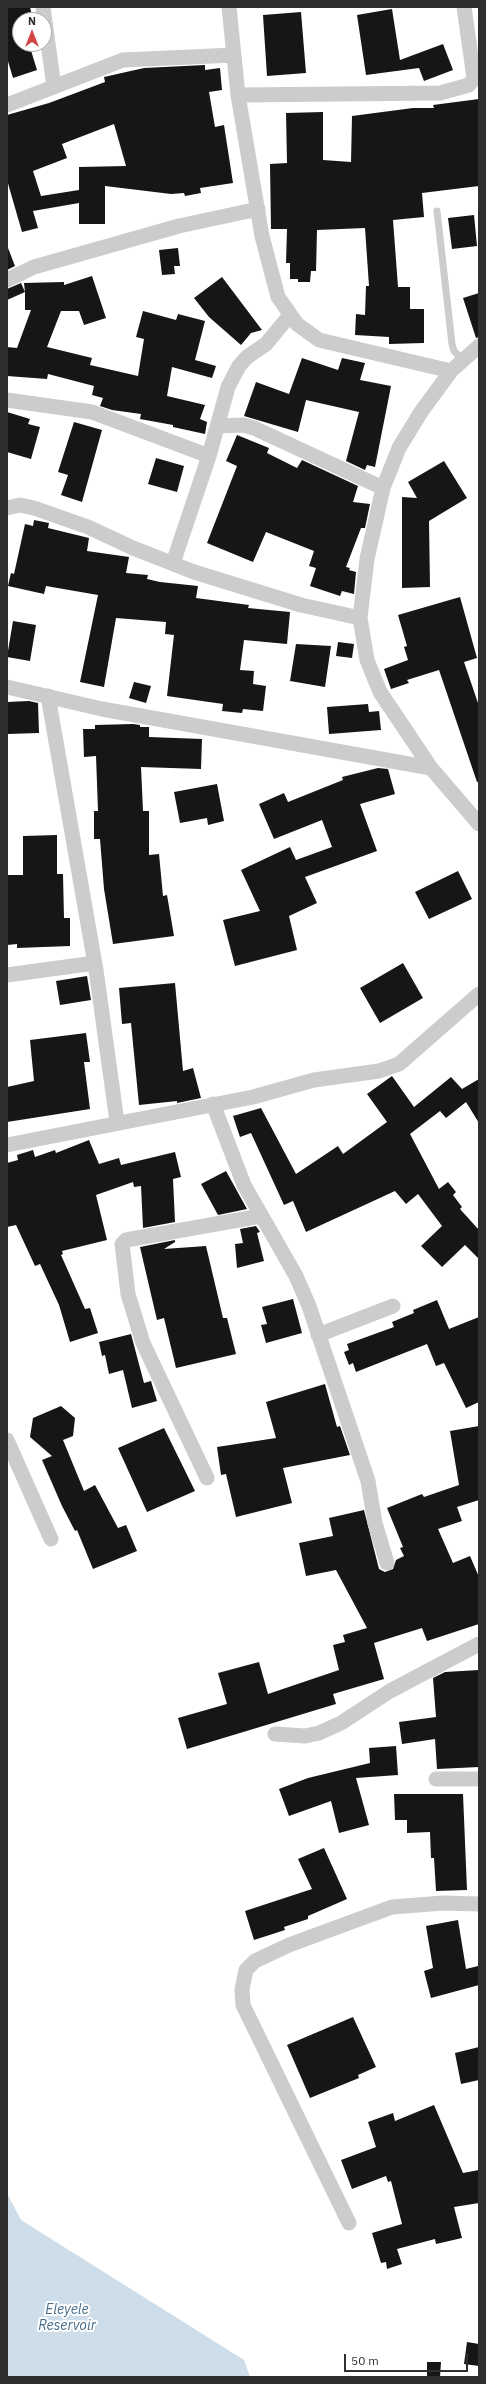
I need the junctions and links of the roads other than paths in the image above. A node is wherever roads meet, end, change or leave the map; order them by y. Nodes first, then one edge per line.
1 (43, 7) edge
2 (229, 7) edge
3 (464, 7) edge
4 (234, 55) junction
5 (54, 87) junction
6 (238, 95) junction
7 (7, 105) edge
8 (258, 209) junction
9 (437, 211) dead end
10 (7, 280) edge
11 (290, 315) junction
12 (479, 346) edge
13 (463, 360) junction
14 (451, 371) junction
15 (7, 400) edge
16 (217, 426) junction
17 (209, 456) junction
18 (382, 488) junction
19 (7, 508) edge
20 (173, 563) junction
21 (360, 618) junction
22 (7, 687) edge
23 (48, 696) junction
24 (431, 768) junction
25 (479, 824) edge
26 (95, 963) junction
27 (7, 975) edge
28 (479, 994) edge
29 (213, 1104) junction
30 (117, 1122) junction
31 (7, 1145) edge
32 (261, 1216) junction
33 (393, 1306) dead end
34 (318, 1335) junction
35 (7, 1440) edge
36 (207, 1478) dead end
37 (51, 1539) dead end
38 (388, 1563) dead end
39 (479, 1644) edge
40 (275, 1734) dead end
41 (436, 1779) dead end
42 (479, 1779) edge
43 (479, 1904) edge
44 (349, 2223) dead end

1 - 5 street
2 - 4 street
3 - 6 street
4 - 5 street
4 - 6 street
5 - 7 street
6 - 8 street
8 - 10 street
8 - 11 street
9 - 13 lane
11 - 14 street
11 - 16 street
12 - 13 street
13 - 14 street
14 - 18 street
15 - 17 street
16 - 17 street
16 - 18 street
17 - 20 street
18 - 21 street
19 - 20 street
20 - 21 street
21 - 24 street
22 - 23 street
23 - 24 street
23 - 26 street
24 - 25 street
26 - 27 street
26 - 30 street
28 - 29 street
29 - 30 street
29 - 32 street
30 - 31 street
32 - 34 street
32 - 36 street
33 - 34 street
34 - 38 street
35 - 37 street
39 - 40 street
41 - 42 street
43 - 44 street

